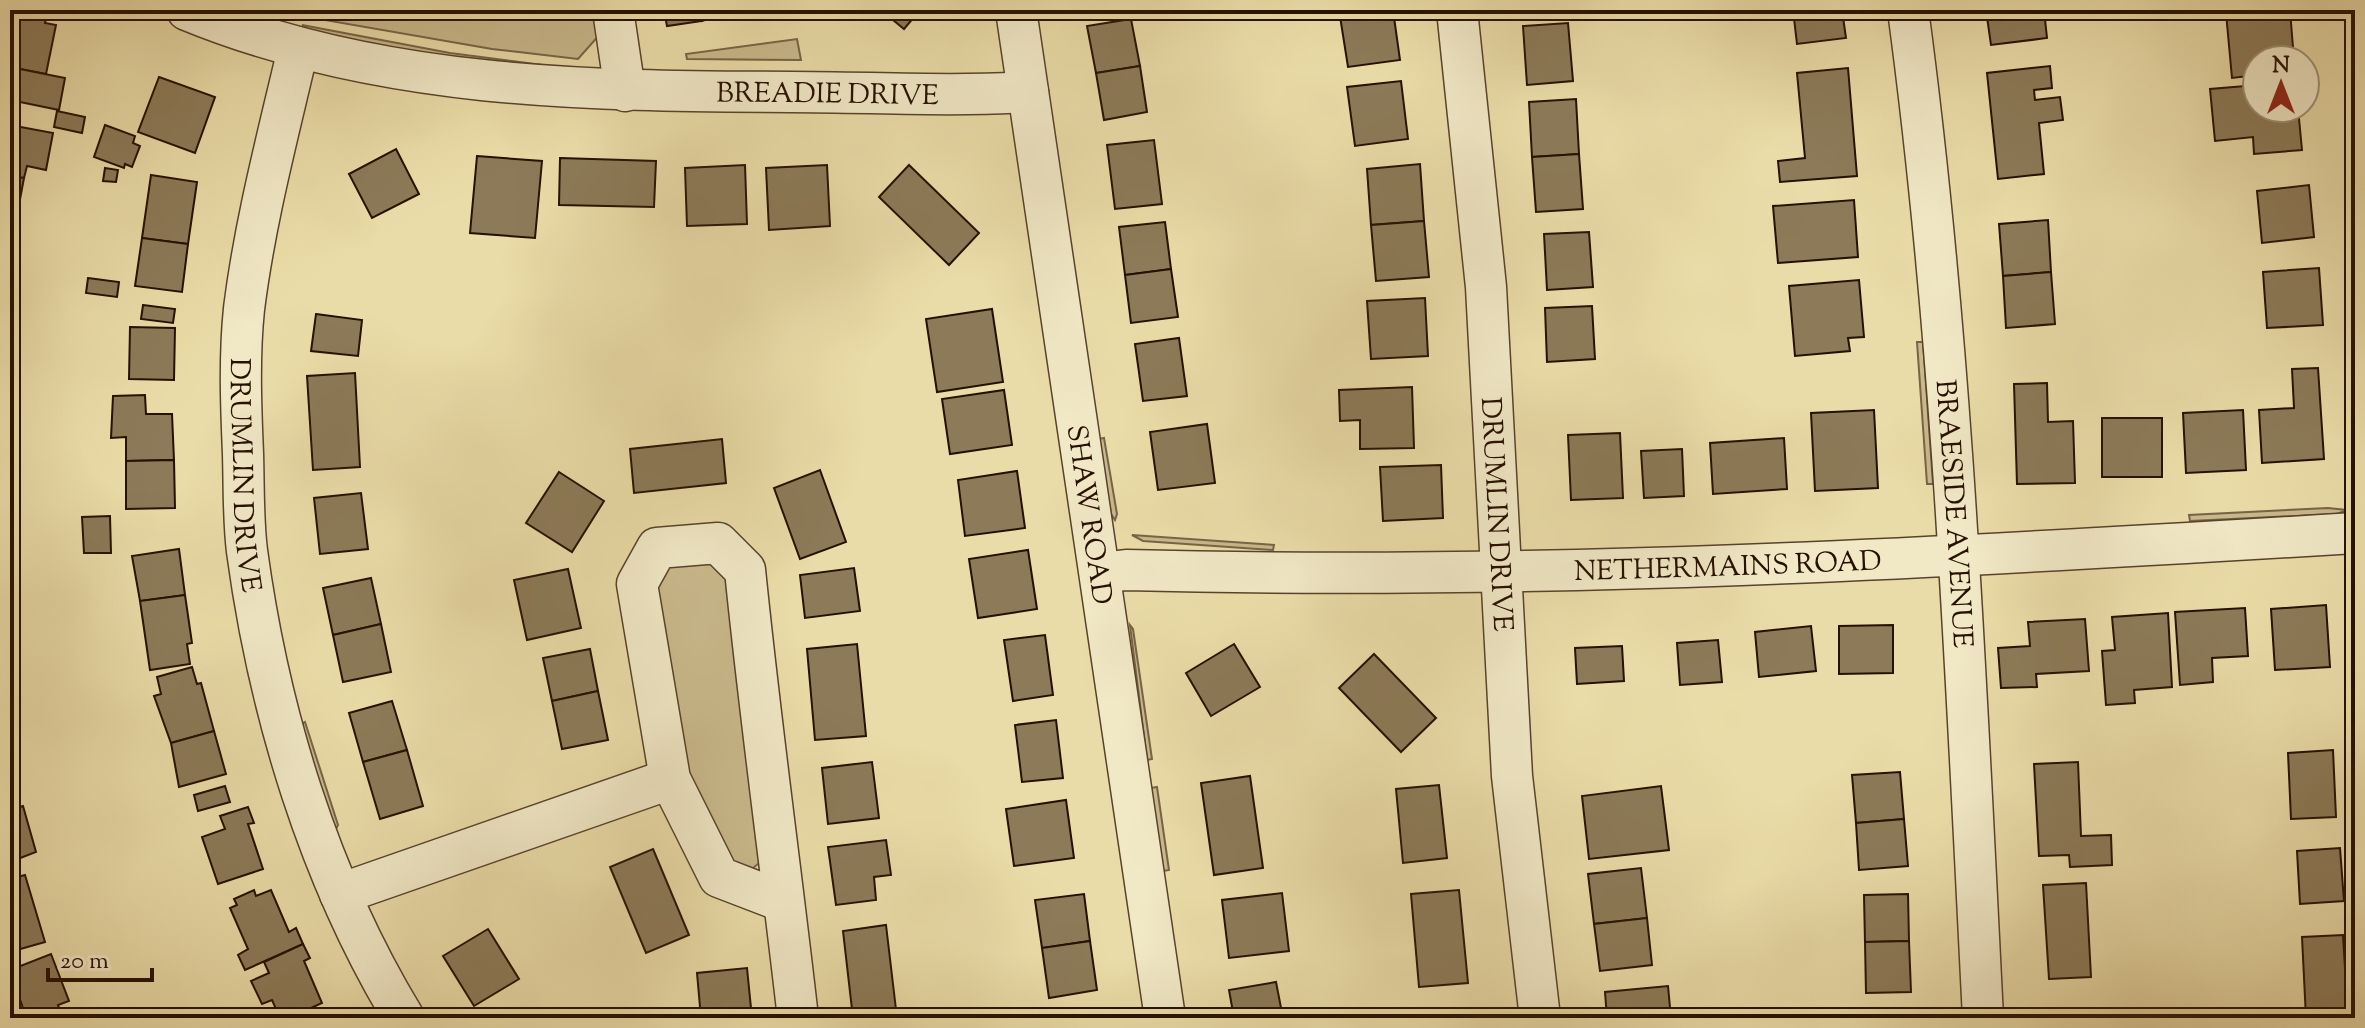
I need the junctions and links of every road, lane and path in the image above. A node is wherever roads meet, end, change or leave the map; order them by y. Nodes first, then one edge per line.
1 (187, 10) edge
2 (613, 10) edge
3 (1016, 10) edge
4 (1457, 10) edge
5 (1908, 10) edge
6 (248, 22) edge
7 (298, 49) junction
8 (625, 91) junction
9 (1028, 92) junction
10 (2355, 533) edge
11 (1960, 557) junction
12 (1500, 571) junction
13 (1100, 573) junction
14 (670, 779) junction
15 (340, 894) junction
16 (784, 902) junction
17 (404, 1018) edge
18 (798, 1018) edge
19 (1165, 1018) edge
20 (1540, 1018) edge
21 (1983, 1018) edge

1 - 6 street, BREADIE DRIVE
2 - 8 street
3 - 9 street, SHAW ROAD
4 - 12 street, DRUMLIN DRIVE
5 - 11 street, BRAESIDE AVENUE
6 - 7 street, BREADIE DRIVE
7 - 8 street, BREADIE DRIVE
7 - 15 street, DRUMLIN DRIVE
8 - 9 street, BREADIE DRIVE
9 - 13 street, SHAW ROAD
10 - 11 street, NETHERMAINS ROAD
11 - 12 street, NETHERMAINS ROAD
11 - 21 street, BRAESIDE AVENUE
12 - 13 street, NETHERMAINS ROAD
12 - 20 street, DRUMLIN DRIVE
13 - 19 street, SHAW ROAD
14 - 15 street
14 - 16 street
14 - 16 street
15 - 17 street, DRUMLIN DRIVE
16 - 18 street

